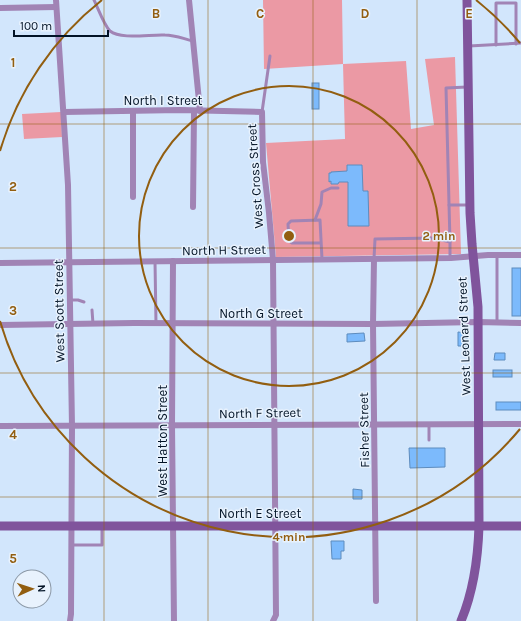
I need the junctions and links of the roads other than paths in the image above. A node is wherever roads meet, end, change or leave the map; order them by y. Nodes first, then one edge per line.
1 (56, 0) edge
2 (94, 0) edge
3 (189, 0) edge
4 (467, 0) edge
5 (56, 7) junction
6 (0, 8) edge
7 (193, 41) junction
8 (516, 44) junction
9 (521, 44) edge
10 (496, 45) junction
11 (468, 46) junction
12 (270, 56) dead end
13 (469, 87) junction
14 (134, 111) junction
15 (197, 111) junction
16 (64, 112) junction
17 (262, 112) junction
18 (338, 188) dead end
19 (133, 197) dead end
20 (470, 204) junction
21 (449, 205) junction
22 (193, 207) dead end
23 (315, 220) junction
24 (321, 242) junction
25 (450, 242) junction
26 (497, 255) junction
27 (521, 255) edge
28 (473, 256) junction
29 (450, 258) junction
30 (322, 259) junction
31 (374, 259) junction
32 (272, 260) junction
33 (155, 261) junction
34 (173, 261) junction
35 (69, 262) junction
36 (0, 263) edge
37 (70, 300) junction
38 (84, 302) dead end
39 (92, 310) dead end
40 (478, 322) junction
41 (497, 322) junction
42 (521, 323) edge
43 (93, 324) junction
44 (156, 324) junction
45 (173, 324) junction
46 (273, 324) junction
47 (373, 324) junction
48 (0, 325) edge
49 (71, 325) junction
50 (273, 424) junction
51 (375, 424) junction
52 (429, 424) junction
53 (479, 424) junction
54 (521, 424) edge
55 (172, 425) junction
56 (0, 426) edge
57 (72, 426) junction
58 (429, 440) dead end
59 (0, 526) edge
60 (72, 526) junction
61 (102, 526) junction
62 (173, 526) junction
63 (275, 526) junction
64 (376, 526) junction
65 (478, 526) junction
66 (521, 526) edge
67 (72, 545) junction
68 (376, 601) dead end
69 (70, 621) edge
70 (174, 621) edge
71 (274, 621) edge
72 (461, 621) edge

1 - 5 street, West Scott Street
2 - 7 lane
3 - 7 street
4 - 11 street, West Leonard Street
5 - 6 street
5 - 16 street, West Scott Street
7 - 15 street
8 - 9 lane
8 - 10 lane
8 - 10 lane
10 - 11 lane
11 - 13 street, West Leonard Street
12 - 17 lane
13 - 20 street, West Leonard Street
13 - 21 lane
14 - 15 street, North I Street
14 - 16 street, North I Street
14 - 19 street
15 - 17 street, North I Street
15 - 22 street
16 - 35 street, West Scott Street
17 - 32 street, West Cross Street
18 - 23 lane
20 - 21 lane
20 - 28 street, West Leonard Street
21 - 25 lane
23 - 24 lane
23 - 24 lane
24 - 30 lane
25 - 29 lane
25 - 31 lane
26 - 27 street, North H Street
26 - 28 street, North H Street
26 - 41 lane
28 - 29 street, North H Street
28 - 40 street, West Leonard Street
29 - 31 street, North H Street
30 - 31 street, North H Street
30 - 32 street, North H Street
31 - 47 street, Fisher Street
32 - 34 street, North H Street
32 - 46 street, West Cross Street
33 - 34 street, North H Street
33 - 35 street, North H Street
33 - 44 lane
34 - 45 street, West Hatton Street
35 - 36 street, North H Street
35 - 37 street, West Scott Street
37 - 38 lane
37 - 49 street, West Scott Street
39 - 43 lane
40 - 41 street, North G Street
40 - 47 street, North G Street
40 - 53 street, West Leonard Street
41 - 42 street, North G Street
43 - 44 street, North G Street
43 - 49 street, North G Street
44 - 45 street, North G Street
45 - 46 street, North G Street
45 - 55 street, West Hatton Street
46 - 47 street, North G Street
46 - 50 street, West Cross Street
47 - 51 street, Fisher Street
48 - 49 street, North G Street
49 - 57 street, West Scott Street
50 - 51 street, North F Street
50 - 55 street, North F Street
50 - 63 street, West Cross Street
51 - 52 street, North F Street
51 - 64 street, Fisher Street
52 - 53 street, North F Street
52 - 58 lane
53 - 54 street, North F Street
53 - 65 street, West Leonard Street
55 - 57 street, North F Street
55 - 62 street, West Hatton Street
56 - 57 street, North F Street
57 - 60 street, West Scott Street
59 - 60 street, North E Street
60 - 61 street, North E Street
60 - 67 street, West Scott Street
61 - 62 street, North E Street
61 - 67 lane
62 - 63 street, North E Street
62 - 70 street, West Hatton Street
63 - 64 street, North E Street
63 - 71 street, West Cross Street
64 - 65 street, North E Street
64 - 68 street, Fisher Street
65 - 66 street, North E Street
65 - 72 street, West Leonard Street
67 - 69 street, West Scott Street

